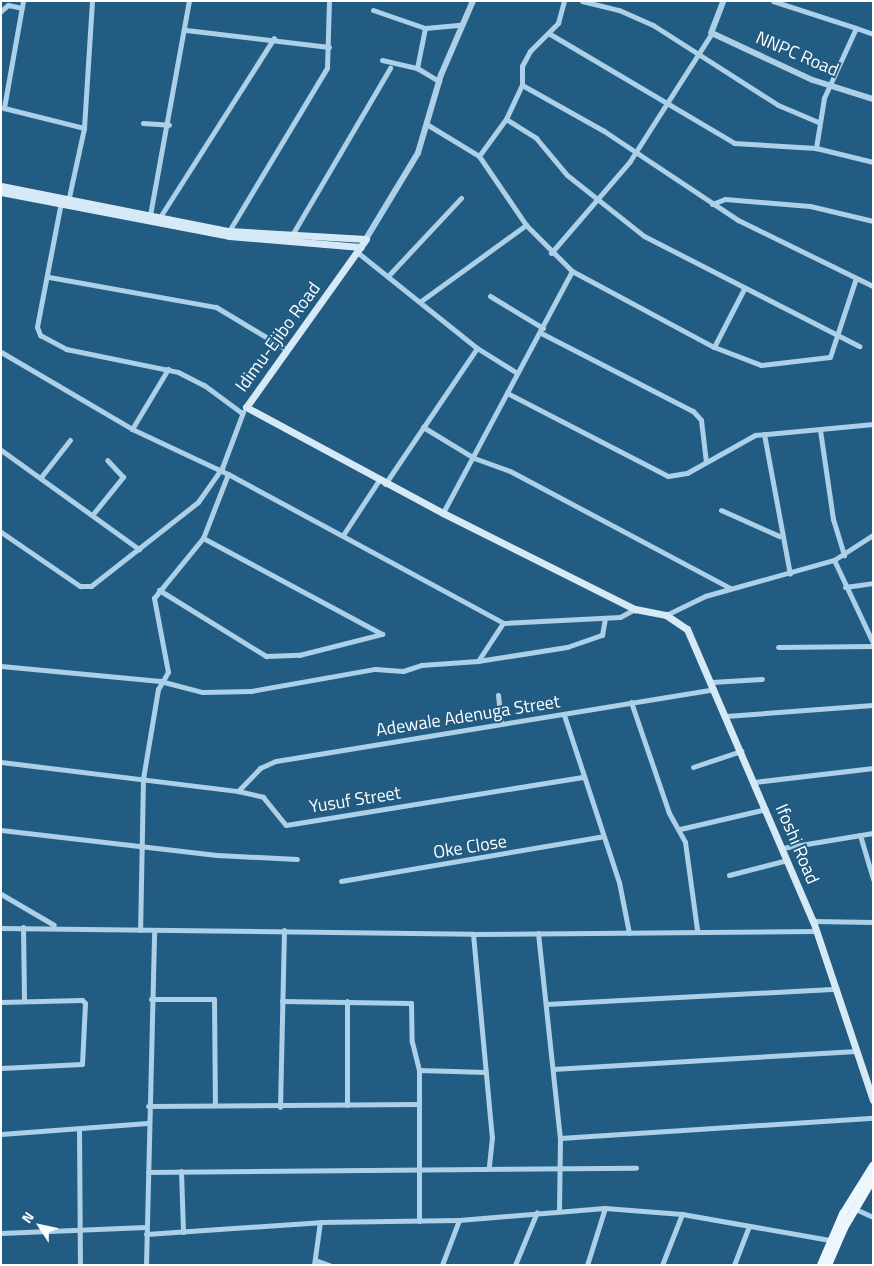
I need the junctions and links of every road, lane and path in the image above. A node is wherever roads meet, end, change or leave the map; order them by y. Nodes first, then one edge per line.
1 (23, 1) edge
2 (92, 1) edge
3 (189, 1) edge
4 (329, 1) edge
5 (473, 1) edge
6 (564, 1) edge
7 (582, 1) edge
8 (724, 1) edge
9 (773, 1) edge
10 (22, 8) junction
11 (1, 10) edge
12 (373, 10) dead end
13 (461, 25) junction
14 (425, 28) junction
15 (856, 28) junction
16 (186, 30) junction
17 (712, 33) junction
18 (550, 34) junction
19 (873, 34) edge
20 (274, 38) junction
21 (329, 48) junction
22 (701, 54) junction
23 (382, 60) dead end
24 (390, 68) dead end
25 (417, 68) junction
26 (439, 81) junction
27 (522, 85) junction
28 (829, 86) junction
29 (873, 100) edge
30 (669, 104) junction
31 (506, 119) junction
32 (818, 122) junction
33 (143, 123) dead end
34 (169, 125) junction
35 (428, 125) junction
36 (84, 128) junction
37 (816, 148) junction
38 (635, 154) junction
39 (479, 156) junction
40 (873, 162) edge
41 (1, 186) edge
42 (1, 192) edge
43 (69, 197) junction
44 (462, 198) dead end
45 (600, 198) junction
46 (61, 202) junction
47 (712, 204) junction
48 (150, 215) junction
49 (160, 217) junction
50 (873, 221) edge
51 (176, 223) junction
52 (526, 225) junction
53 (229, 230) junction
54 (241, 234) junction
55 (292, 235) junction
56 (366, 239) junction
57 (359, 249) junction
58 (551, 254) junction
59 (572, 271) junction
60 (388, 276) junction
61 (49, 277) junction
62 (856, 278) junction
63 (873, 286) edge
64 (744, 289) junction
65 (490, 296) dead end
66 (421, 301) junction
67 (542, 330) junction
68 (837, 336) junction
69 (859, 346) dead end
70 (714, 347) junction
71 (286, 348) junction
72 (476, 348) junction
73 (1, 352) edge
74 (168, 369) junction
75 (518, 373) junction
76 (507, 393) junction
77 (244, 410) junction
78 (873, 424) edge
79 (424, 427) junction
80 (132, 429) junction
81 (820, 430) junction
82 (764, 434) junction
83 (70, 440) dead end
84 (1, 450) edge
85 (474, 458) junction
86 (107, 460) dead end
87 (706, 462) junction
88 (222, 468) junction
89 (228, 474) junction
90 (41, 477) junction
91 (382, 482) junction
92 (721, 510) dead end
93 (93, 514) junction
94 (443, 514) junction
95 (1, 532) edge
96 (343, 535) junction
97 (873, 535) edge
98 (779, 536) junction
99 (203, 538) junction
100 (139, 549) junction
101 (844, 555) junction
102 (834, 560) junction
103 (790, 574) junction
104 (873, 583) edge
105 (845, 587) junction
106 (730, 588) junction
107 (159, 590) junction
108 (635, 609) junction
109 (666, 615) junction
110 (605, 618) junction
111 (503, 623) junction
112 (873, 644) edge
113 (778, 647) dead end
114 (478, 661) junction
115 (1, 666) edge
116 (762, 679) dead end
117 (160, 681) junction
118 (712, 685) junction
119 (498, 695) dead end
120 (631, 702) junction
121 (873, 705) edge
122 (564, 715) junction
123 (726, 716) junction
124 (501, 724) junction
125 (741, 751) junction
126 (1, 762) edge
127 (693, 767) dead end
128 (873, 768) edge
129 (584, 777) junction
130 (143, 779) junction
131 (754, 782) junction
132 (238, 791) junction
133 (766, 809) junction
134 (680, 829) junction
135 (1, 830) edge
136 (873, 833) edge
137 (860, 835) junction
138 (604, 836) junction
139 (140, 847) junction
140 (782, 848) junction
141 (296, 859) dead end
142 (787, 860) junction
143 (729, 875) dead end
144 (873, 879) edge
145 (341, 881) dead end
146 (1, 894) edge
147 (813, 921) junction
148 (873, 922) edge
149 (55, 926) junction
150 (23, 927) junction
151 (1, 928) edge
152 (140, 930) junction
153 (284, 930) junction
154 (697, 930) junction
155 (154, 931) junction
156 (816, 931) junction
157 (538, 933) junction
158 (629, 933) junction
159 (473, 934) junction
160 (837, 989) junction
161 (151, 999) junction
162 (24, 1001) junction
163 (282, 1001) junction
164 (347, 1001) junction
165 (1, 1002) edge
166 (546, 1004) junction
167 (856, 1051) junction
168 (1, 1068) edge
169 (553, 1069) junction
170 (419, 1070) junction
171 (486, 1072) junction
172 (873, 1100) edge
173 (418, 1104) junction
174 (215, 1105) junction
175 (347, 1105) junction
176 (148, 1106) junction
177 (280, 1107) junction
178 (873, 1118) edge
179 (148, 1123) junction
180 (79, 1128) junction
181 (1, 1134) edge
182 (560, 1138) junction
183 (873, 1166) edge
184 (560, 1167) junction
185 (418, 1168) junction
186 (489, 1168) junction
187 (636, 1168) dead end
188 (181, 1171) junction
189 (148, 1172) junction
190 (873, 1179) edge
191 (851, 1207) junction
192 (605, 1208) junction
193 (559, 1210) junction
194 (537, 1212) junction
195 (682, 1214) junction
196 (873, 1218) edge
197 (459, 1220) junction
198 (419, 1221) junction
199 (320, 1222) junction
200 (146, 1227) junction
201 (748, 1228) junction
202 (82, 1230) junction
203 (182, 1232) junction
204 (1, 1233) edge
205 (146, 1234) junction
206 (830, 1240) junction
207 (315, 1262) edge
208 (80, 1265) edge
209 (146, 1265) edge
210 (329, 1265) edge
211 (442, 1265) edge
212 (515, 1265) edge
213 (587, 1265) edge
214 (662, 1265) edge
215 (734, 1265) edge
216 (821, 1265) edge
217 (828, 1265) edge

1 - 10 street
2 - 36 street
3 - 16 street
4 - 21 street
5 - 13 street
6 - 18 street
7 - 22 street
8 - 17 street
9 - 15 street
10 - 11 street
10 - 36 street
12 - 14 street
13 - 14 street
13 - 26 street
14 - 25 street
15 - 19 street
15 - 28 street
16 - 20 street
16 - 34 street
17 - 22 street
17 - 28 street, NNPC Road
18 - 27 street
18 - 30 street
20 - 21 street
20 - 49 street
21 - 53 street
22 - 30 street
22 - 32 street
23 - 25 street
24 - 55 street
25 - 26 street
26 - 35 street
27 - 31 street
27 - 38 street
28 - 29 street, NNPC Road
28 - 32 street
30 - 37 street
30 - 38 street
31 - 39 street
31 - 45 street
32 - 37 street
33 - 34 street
34 - 48 street
35 - 39 street
35 - 56 street
36 - 43 street
37 - 40 street
38 - 45 street
38 - 47 street
39 - 52 street
41 - 43 main road
42 - 46 main road
43 - 48 main road
44 - 60 street
45 - 58 street
45 - 64 street
46 - 51 main road
46 - 61 street
47 - 50 street
47 - 62 street
48 - 49 main road
49 - 51 main road
51 - 53 main road
51 - 54 main road
52 - 58 street
52 - 66 street
53 - 54 main road
54 - 55 main road
54 - 57 main road
55 - 56 main road
56 - 57 main road, Idimu-Ejibo Road
57 - 60 street
57 - 71 main road, Idimu-Ejibo Road
58 - 59 street
59 - 67 street
59 - 70 street
60 - 66 street
61 - 71 street
61 - 74 street
62 - 63 street
62 - 68 street
64 - 68 street
64 - 70 street
65 - 67 street
66 - 72 street
67 - 75 street
67 - 87 street
68 - 69 street
68 - 70 street
71 - 77 main road, Idimu-Ejibo Road
72 - 75 street
72 - 79 street
73 - 80 street
74 - 77 street
74 - 80 street
75 - 76 street
76 - 85 street
76 - 87 street
77 - 88 street
77 - 91 main road, Idimu-Ejibo Road
78 - 81 street
79 - 85 street
79 - 91 street
80 - 88 street
81 - 82 street
81 - 101 street
82 - 87 street
82 - 98 street
83 - 90 street
84 - 90 street
85 - 94 street
85 - 106 street
86 - 93 street
88 - 89 street
88 - 100 street
89 - 96 street
89 - 99 street
90 - 93 street
91 - 94 main road, Idimu-Ejibo Road
91 - 96 street
92 - 98 street
93 - 100 street
94 - 108 main road, Idimu-Ejibo Road
95 - 100 street
96 - 111 street
97 - 101 street
98 - 103 street
99 - 107 street
99 - 107 street
101 - 102 street
102 - 103 street
102 - 105 street
103 - 106 street
104 - 105 street
105 - 112 street
106 - 109 street
107 - 117 street
108 - 109 main road, Idimu-Ejibo Road
108 - 110 street
109 - 118 main road, Ifoshi Road
110 - 111 street
110 - 114 street
111 - 114 street
112 - 113 street
114 - 117 street
115 - 117 street
116 - 118 street, Adewale Adenuga Street
117 - 130 street
118 - 120 street, Adewale Adenuga Street
118 - 123 main road, Ifoshi Road
119 - 124 street
120 - 122 street, Adewale Adenuga Street
120 - 134 street
121 - 123 street
122 - 124 street, Adewale Adenuga Street
122 - 129 street
123 - 125 main road, Ifoshi Road
124 - 132 street, Adewale Adenuga Street
125 - 127 street
125 - 131 main road, Ifoshi Road
126 - 130 street, Yusuf Street
128 - 131 street
129 - 132 street, Yusuf Street
129 - 138 street
130 - 132 street, Yusuf Street
130 - 139 street
131 - 133 main road, Ifoshi Road
133 - 134 street
133 - 140 main road, Ifoshi Road
134 - 154 street
135 - 139 street
136 - 137 street
137 - 140 street
137 - 144 street
138 - 145 street, Oke Close
138 - 158 street
139 - 141 street
139 - 152 street
140 - 142 main road, Ifoshi Road
142 - 143 street
142 - 147 main road, Ifoshi Road
146 - 149 street
147 - 148 street
147 - 156 main road, Ifoshi Road
149 - 150 street
149 - 152 street
150 - 151 street
150 - 162 street
152 - 155 street
153 - 155 street
153 - 159 street
153 - 163 street
154 - 156 street
154 - 158 street
155 - 161 street
156 - 160 main road, Ifoshi Road
157 - 158 street
157 - 159 street
157 - 166 street
159 - 171 street
160 - 166 street
160 - 167 main road, Ifoshi Road
161 - 174 street
161 - 176 street
162 - 165 street
162 - 168 street
163 - 164 street
163 - 177 street
164 - 170 street
164 - 175 street
166 - 169 street
167 - 169 street
167 - 172 main road, Ifoshi Road
169 - 182 street
170 - 171 street
170 - 173 street
171 - 186 street
173 - 175 street
173 - 185 street
174 - 176 street
174 - 177 street
175 - 177 street
176 - 179 street
178 - 182 street
179 - 180 street
179 - 189 street
180 - 181 street
180 - 202 street
182 - 184 street
183 - 191 main road
184 - 186 street
184 - 187 street
184 - 193 street
185 - 186 street
185 - 188 street
185 - 198 street
188 - 189 street
188 - 203 street
189 - 200 street
190 - 191 main road
191 - 196 street
191 - 206 main road
191 - 217 main road
192 - 193 street
192 - 195 street
192 - 213 street
193 - 194 street
194 - 197 street
194 - 212 street
195 - 201 street
195 - 214 street
197 - 198 street
197 - 211 street
198 - 199 street
199 - 203 street
199 - 207 street
200 - 202 street
200 - 205 street
201 - 206 street
201 - 215 street
202 - 204 street
202 - 208 street
203 - 205 street
205 - 209 street
206 - 216 main road
207 - 210 street

